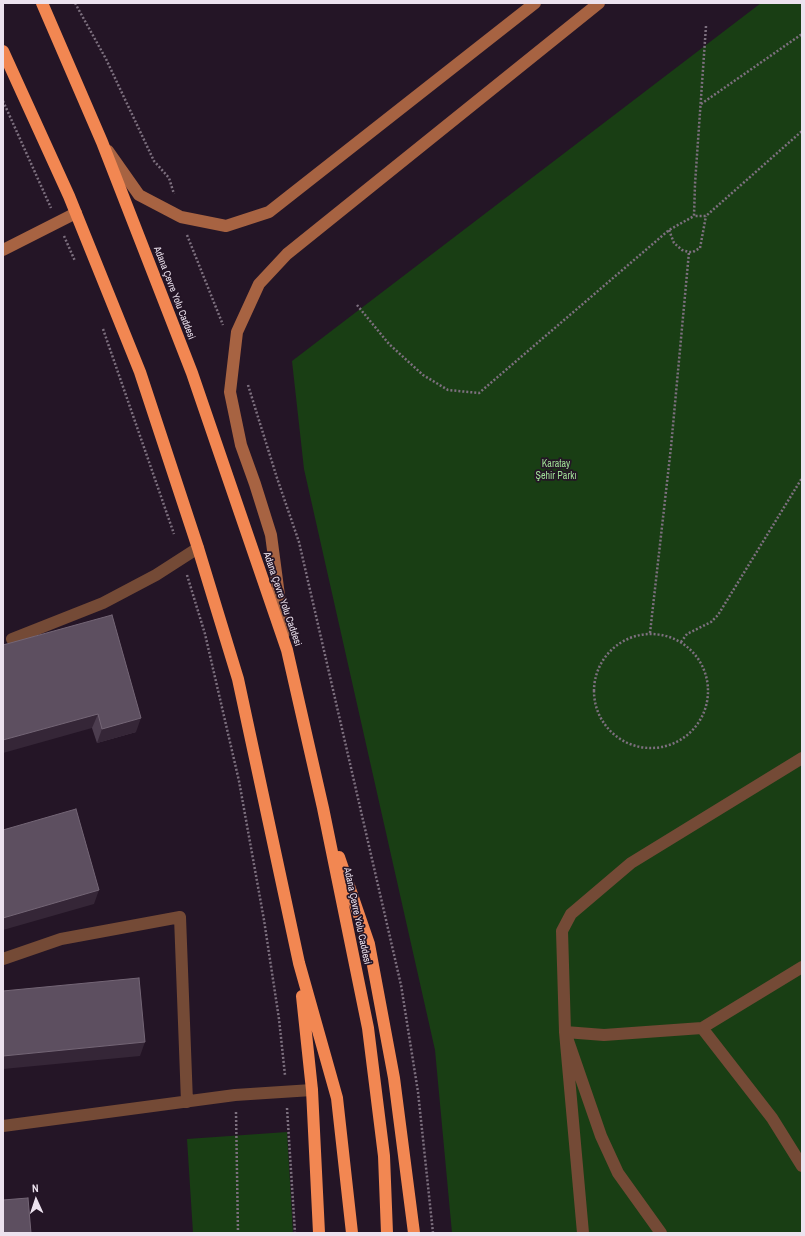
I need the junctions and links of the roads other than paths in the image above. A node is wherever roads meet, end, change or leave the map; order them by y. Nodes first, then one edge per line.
1 (42, 3) edge
2 (535, 3) edge
3 (599, 3) edge
4 (3, 51) edge
5 (102, 142) junction
6 (76, 213) junction
7 (3, 250) edge
8 (198, 548) junction
9 (12, 639) dead end
10 (287, 650) junction
11 (802, 758) edge
12 (323, 808) junction
13 (3, 959) edge
14 (299, 963) junction
15 (802, 967) edge
16 (702, 1028) junction
17 (565, 1032) junction
18 (312, 1090) junction
19 (186, 1102) junction
20 (3, 1126) edge
21 (802, 1166) edge
22 (319, 1233) edge
23 (352, 1233) edge
24 (387, 1233) edge
25 (414, 1233) edge
26 (583, 1233) edge
27 (661, 1233) edge

1 - 5 highway, Adana Çevre Yolu Caddesi
2 - 5 main road
3 - 10 main road
4 - 6 highway
5 - 10 highway, Adana Çevre Yolu Caddesi
6 - 7 main road
6 - 8 highway
8 - 9 street
8 - 14 highway
10 - 12 highway, Adana Çevre Yolu Caddesi
11 - 17 street
12 - 24 highway, Adana Çevre Yolu Caddesi
12 - 25 highway
13 - 19 street
14 - 18 highway
14 - 23 highway
15 - 16 street
16 - 17 street
16 - 21 street
17 - 26 street
17 - 27 street
18 - 19 street
18 - 22 highway
19 - 20 street

